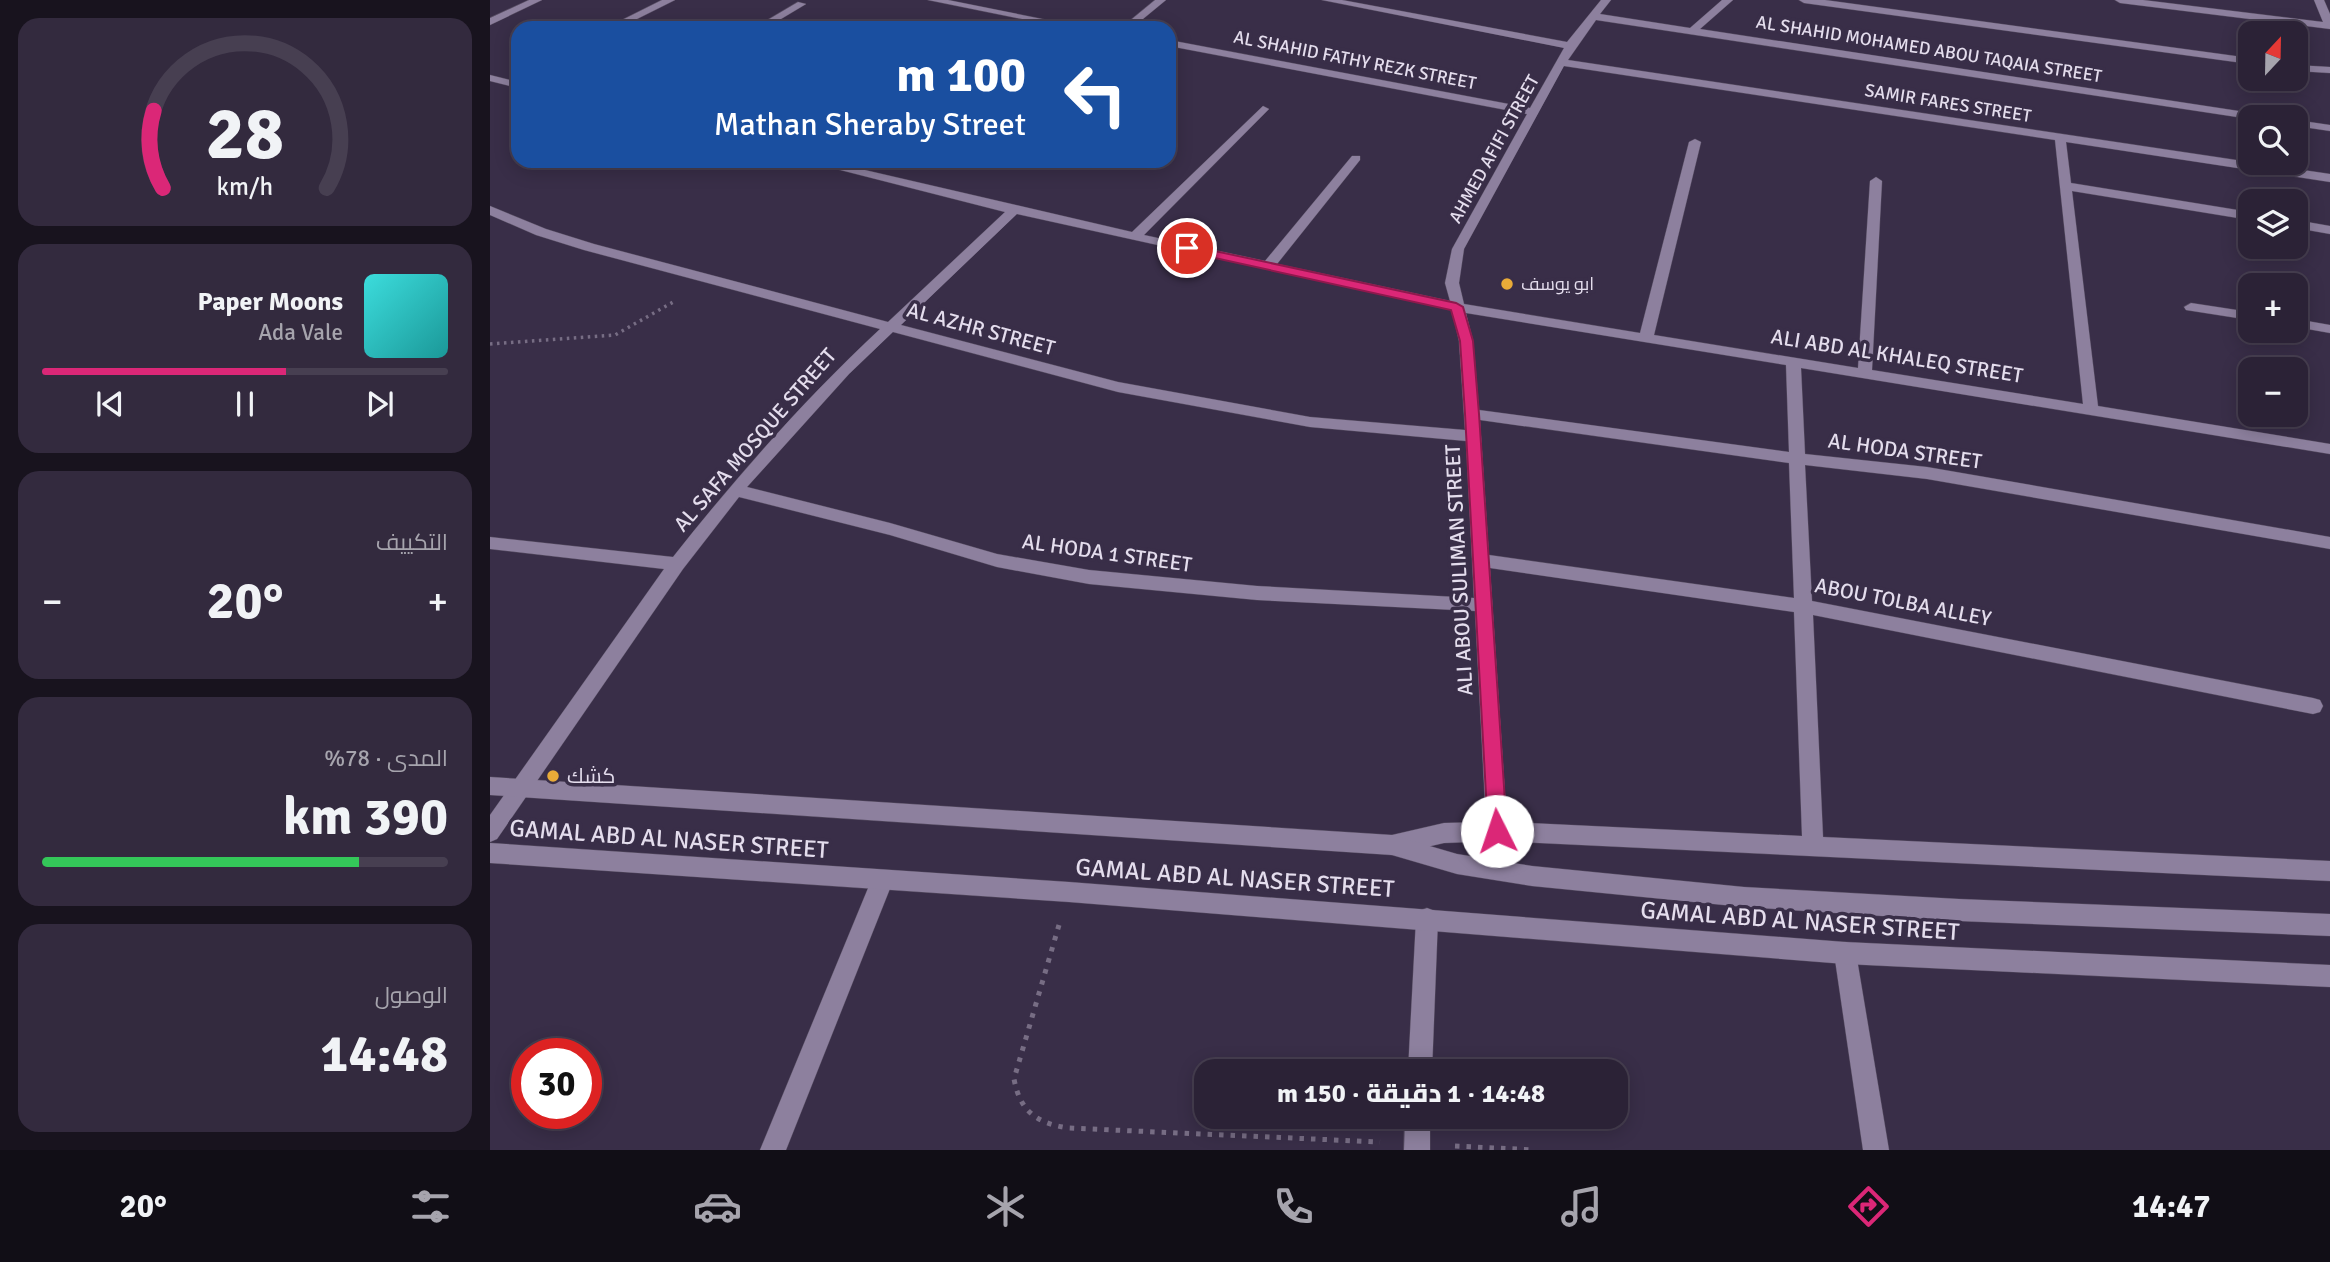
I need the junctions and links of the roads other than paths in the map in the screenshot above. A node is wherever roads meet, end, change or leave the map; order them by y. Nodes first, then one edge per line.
1 (537, 0) edge
2 (670, 0) edge
3 (933, 0) edge
4 (1161, 0) edge
5 (1327, 0) edge
6 (1606, 0) edge
7 (1728, 0) edge
8 (1804, 0) edge
9 (2120, 0) edge
10 (2319, 0) edge
11 (801, 4) dead end
12 (1592, 16) junction
13 (626, 21) edge
14 (771, 21) edge
15 (1045, 21) edge
16 (1135, 21) edge
17 (490, 22) edge
18 (2330, 26) edge
19 (1692, 31) junction
20 (1176, 44) edge
21 (1570, 46) junction
22 (2238, 59) edge
23 (1560, 62) junction
24 (2308, 69) edge
25 (2330, 71) edge
26 (511, 73) edge
27 (494, 79) edge
28 (511, 83) edge
29 (1263, 109) dead end
30 (1535, 112) junction
31 (2238, 114) edge
32 (2308, 124) edge
33 (2330, 128) edge
34 (2060, 137) junction
35 (1695, 142) dead end
36 (1356, 158) dead end
37 (840, 168) edge
38 (2330, 178) edge
39 (1876, 181) dead end
40 (2066, 186) junction
41 (490, 210) edge
42 (1014, 210) junction
43 (2238, 214) edge
44 (2308, 226) edge
45 (2330, 230) edge
46 (1134, 237) junction
47 (1268, 266) junction
48 (1456, 307) junction
49 (2191, 307) dead end
50 (2238, 314) edge
51 (2308, 325) edge
52 (889, 327) junction
53 (2330, 329) edge
54 (1647, 337) junction
55 (1793, 361) junction
56 (1865, 373) junction
57 (2091, 409) junction
58 (1472, 414) junction
59 (1474, 436) junction
60 (2330, 449) edge
61 (1797, 458) junction
62 (735, 490) junction
63 (490, 543) edge
64 (2330, 543) edge
65 (1480, 561) junction
66 (677, 564) junction
67 (1483, 605) junction
68 (1803, 606) junction
69 (2314, 706) dead end
70 (490, 786) edge
71 (520, 788) junction
72 (1497, 831) junction
73 (490, 832) edge
74 (1392, 845) junction
75 (1813, 846) junction
76 (490, 853) edge
77 (2330, 871) edge
78 (882, 881) junction
79 (1427, 919) junction
80 (2330, 925) edge
81 (1845, 953) junction
82 (2330, 976) edge
83 (1421, 1059) edge
84 (1418, 1129) edge
85 (1417, 1147) edge
86 (773, 1150) edge
87 (1876, 1150) edge

1 - 17 street
2 - 13 street
3 - 15 street
4 - 16 street
5 - 21 street
6 - 12 street, AHMED AFIFI STREET
7 - 19 street
8 - 22 street
9 - 18 street
10 - 18 street
11 - 14 street
12 - 19 street, AL SHAHID MOHAMED ABOU TAQAIA STREET
12 - 21 street, AHMED AFIFI STREET
19 - 31 street, AL SHAHID MOHAMED ABOU TAQAIA STREET
20 - 30 street, AL SHAHID FATHY REZK STREET
21 - 23 street, AHMED AFIFI STREET
23 - 30 street, AHMED AFIFI STREET
23 - 34 street, SAMIR FARES STREET
24 - 25 street
26 - 27 street
27 - 28 street
29 - 46 street
30 - 48 street, AHMED AFIFI STREET
32 - 33 street
34 - 38 street, SAMIR FARES STREET
34 - 40 street
35 - 54 street
36 - 47 street
37 - 42 street, ALI ABD AL KHALEQ STREET
39 - 56 street
40 - 43 street
40 - 57 street
41 - 52 street, AL AZHR STREET
42 - 46 street, ALI ABD AL KHALEQ STREET
42 - 52 street, AL SAFA MOSQUE STREET
44 - 45 street
46 - 47 street, ALI ABD AL KHALEQ STREET
47 - 48 street, ALI ABD AL KHALEQ STREET
48 - 54 street, ALI ABD AL KHALEQ STREET
48 - 58 street, ALI ABOU SULIMAN STREET
49 - 50 street
51 - 53 street
52 - 59 street, AL AZHR STREET
52 - 62 street, AL SAFA MOSQUE STREET
54 - 55 street, ALI ABD AL KHALEQ STREET
55 - 56 street, ALI ABD AL KHALEQ STREET
55 - 61 street
56 - 57 street, ALI ABD AL KHALEQ STREET
57 - 60 street, ALI ABD AL KHALEQ STREET
58 - 59 street, ALI ABOU SULIMAN STREET
58 - 61 street, AL HODA STREET
59 - 65 street, ALI ABOU SULIMAN STREET
61 - 64 street, AL HODA STREET
61 - 68 street
62 - 66 street, AL SAFA MOSQUE STREET
62 - 67 street, AL HODA 1 STREET
63 - 66 street
65 - 67 street, ALI ABOU SULIMAN STREET
65 - 68 street, ABOU TOLBA ALLEY
66 - 71 street, AL SAFA MOSQUE STREET
67 - 72 street, ALI ABOU SULIMAN STREET
68 - 69 street, ABOU TOLBA ALLEY
68 - 75 street
70 - 71 street, GAMAL ABD AL NASER STREET
71 - 73 street, AL SAFA MOSQUE STREET
71 - 74 street, GAMAL ABD AL NASER STREET
72 - 74 street, GAMAL ABD AL NASER STREET
72 - 75 street, GAMAL ABD AL NASER STREET
74 - 80 street, GAMAL ABD AL NASER STREET
75 - 77 street, GAMAL ABD AL NASER STREET
76 - 78 street, GAMAL ABD AL NASER STREET
78 - 79 street, GAMAL ABD AL NASER STREET
78 - 86 street
79 - 81 street, GAMAL ABD AL NASER STREET
79 - 83 street
81 - 82 street, GAMAL ABD AL NASER STREET
81 - 87 street
84 - 85 street

